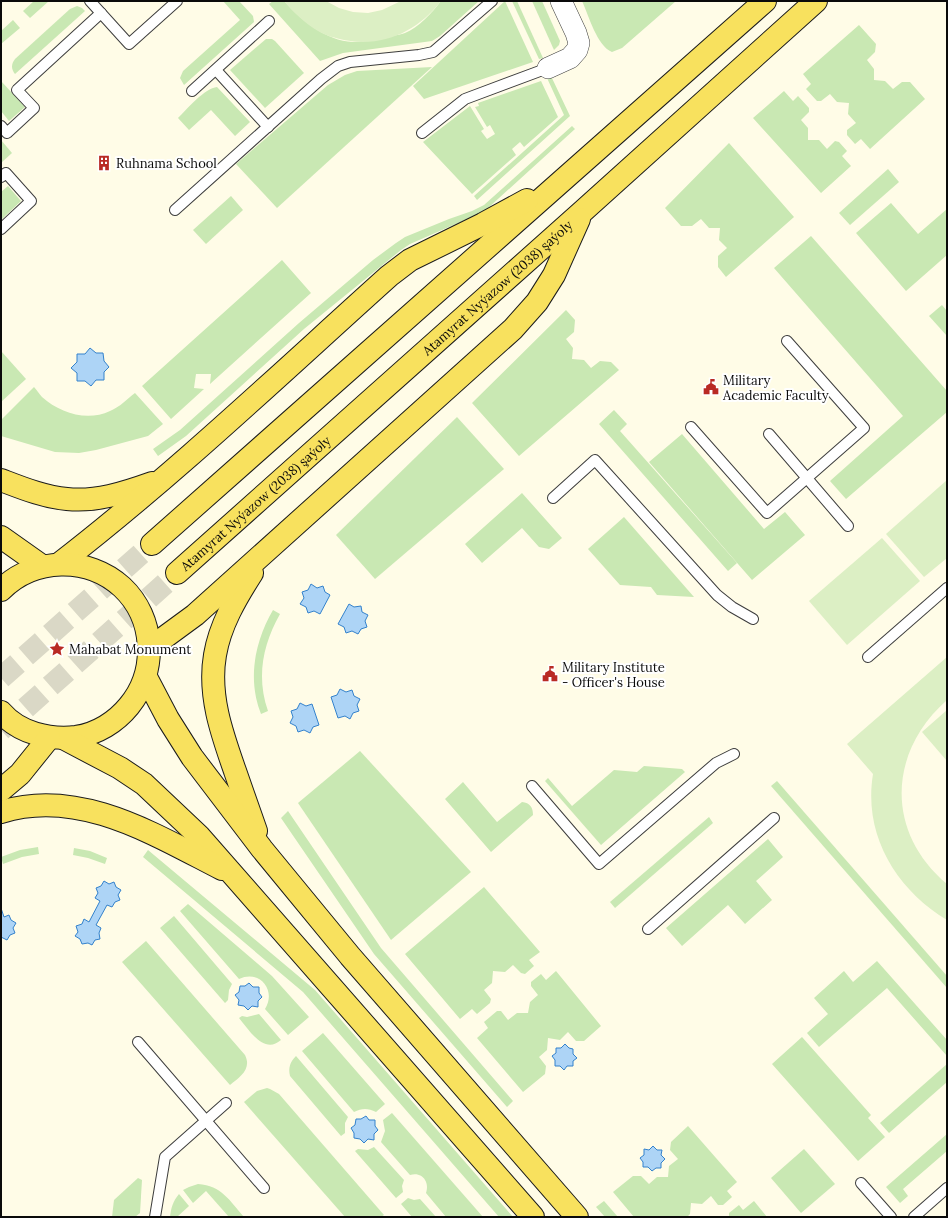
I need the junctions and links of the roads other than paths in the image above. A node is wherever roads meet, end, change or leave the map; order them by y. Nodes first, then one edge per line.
1 (90, 1) edge
2 (177, 1) edge
3 (492, 1) edge
4 (561, 1) edge
5 (765, 1) edge
6 (816, 1) edge
7 (101, 13) junction
8 (269, 21) dead end
9 (548, 68) joint
10 (216, 70) junction
11 (192, 91) dead end
12 (1, 126) edge
13 (268, 127) junction
14 (422, 132) dead end
15 (1, 178) edge
16 (562, 181) junction
17 (175, 210) dead end
18 (583, 210) junction
19 (1, 229) edge
20 (788, 341) dead end
21 (691, 427) dead end
22 (769, 434) dead end
23 (807, 478) junction
24 (1, 480) edge
25 (162, 480) junction
26 (553, 498) dead end
27 (848, 526) dead end
28 (1, 537) edge
29 (152, 544) tunnel mouth
30 (267, 550) junction
31 (50, 565) junction
32 (177, 573) tunnel mouth
33 (947, 588) edge
34 (1, 590) edge
35 (753, 619) dead end
36 (150, 648) junction
37 (868, 657) dead end
38 (146, 677) junction
39 (1, 712) edge
40 (56, 738) junction
41 (734, 754) dead end
42 (532, 786) dead end
43 (1, 790) edge
44 (1, 812) edge
45 (774, 818) dead end
46 (262, 849) junction
47 (235, 875) junction
48 (648, 929) dead end
49 (138, 1042) dead end
50 (226, 1103) dead end
51 (206, 1121) junction
52 (861, 1183) dead end
53 (264, 1188) dead end
54 (947, 1188) edge
55 (155, 1217) edge
56 (533, 1217) edge
57 (577, 1217) edge
58 (891, 1217) edge
59 (914, 1217) edge

1 - 7 lane
2 - 7 lane
3 - 13 lane
4 - 9 street
5 - 16 main road
6 - 18 main road, Atamyrat Nyýazow (2038) şaýoly
7 - 12 lane
8 - 10 lane
9 - 14 lane
10 - 11 lane
10 - 13 lane
13 - 17 lane
15 - 19 lane
16 - 25 main road
16 - 29 main road
18 - 30 main road
18 - 32 main road, Atamyrat Nyýazow (2038) şaýoly
20 - 23 lane
21 - 23 lane
22 - 23 lane
23 - 27 lane
24 - 25 main road
25 - 31 main road
26 - 35 lane
28 - 31 main road
30 - 36 main road
30 - 46 main road
31 - 34 main road
31 - 36 main road
33 - 37 lane
36 - 38 main road
38 - 40 main road
38 - 46 main road
39 - 40 main road
40 - 43 main road
40 - 47 main road
41 - 42 lane
44 - 47 main road
45 - 48 lane
46 - 57 main road
47 - 56 main road
49 - 51 lane
50 - 51 lane
51 - 53 lane
51 - 55 lane
52 - 58 lane
54 - 59 lane

